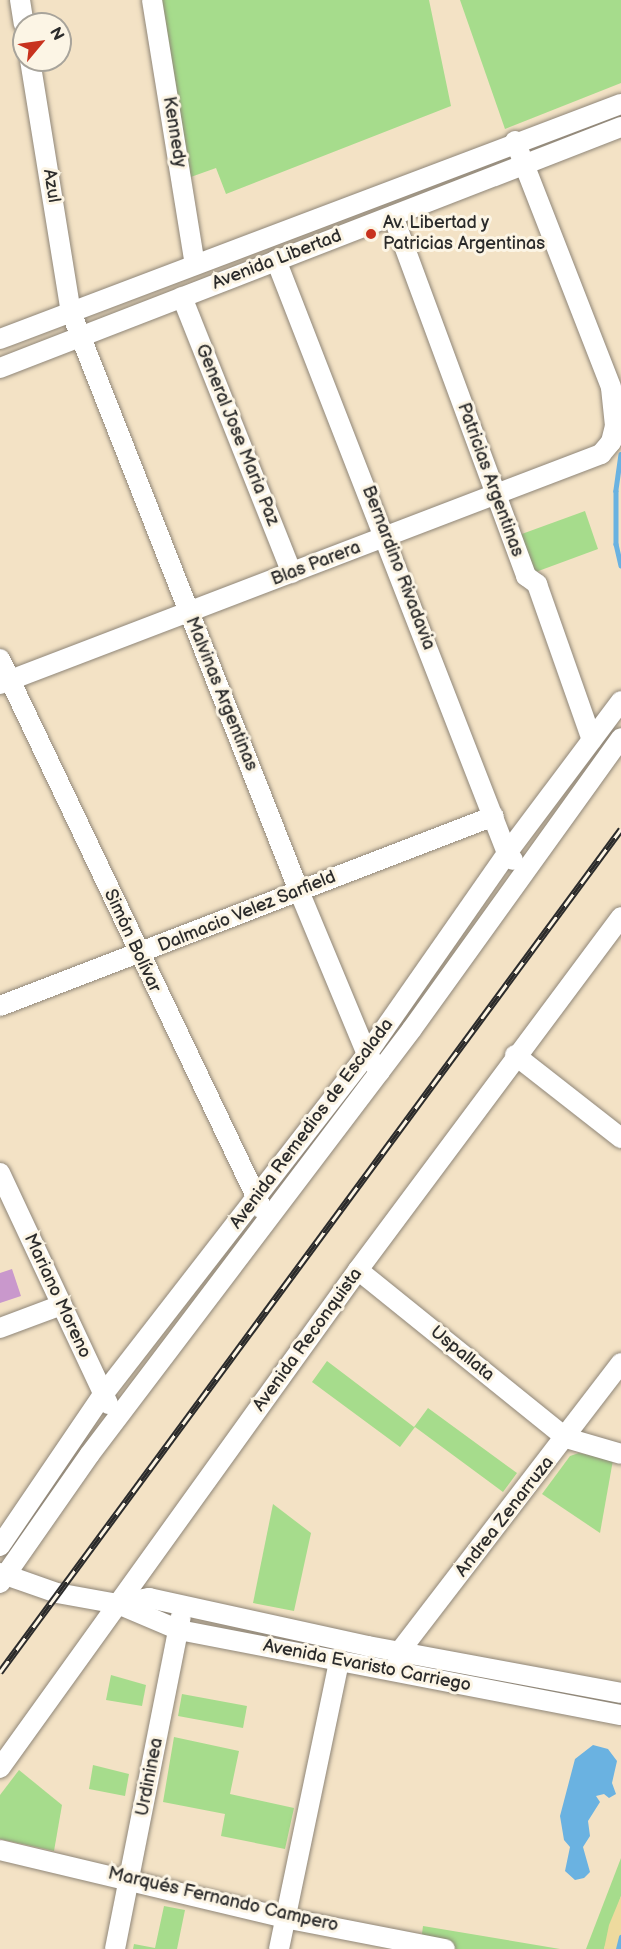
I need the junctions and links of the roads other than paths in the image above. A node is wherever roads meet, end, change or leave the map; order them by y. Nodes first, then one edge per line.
1 (153, 0) edge
2 (32, 72) edge
3 (621, 104) edge
4 (621, 127) edge
5 (515, 141) junction
6 (522, 164) junction
7 (393, 216) junction
8 (276, 260) junction
9 (195, 265) junction
10 (182, 297) junction
11 (71, 312) junction
12 (81, 336) junction
13 (0, 339) edge
14 (0, 368) edge
15 (494, 492) junction
16 (386, 536) junction
17 (292, 573) junction
18 (188, 612) junction
19 (0, 659) edge
20 (5, 682) edge
21 (621, 701) edge
22 (621, 738) edge
23 (592, 740) junction
24 (494, 816) junction
25 (507, 853) junction
26 (524, 872) junction
27 (299, 891) junction
28 (621, 917) edge
29 (139, 955) junction
30 (0, 1006) edge
31 (367, 1054) junction
32 (515, 1056) junction
33 (380, 1072) junction
34 (621, 1138) edge
35 (0, 1173) edge
36 (256, 1201) junction
37 (269, 1220) junction
38 (358, 1270) junction
39 (62, 1305) junction
40 (0, 1328) edge
41 (621, 1363) edge
42 (102, 1396) junction
43 (118, 1417) junction
44 (566, 1438) junction
45 (621, 1454) edge
46 (0, 1546) edge
47 (2, 1577) edge
48 (118, 1604) junction
49 (184, 1606) junction
50 (179, 1630) junction
51 (400, 1651) junction
52 (339, 1661) junction
53 (395, 1672) junction
54 (621, 1693) edge
55 (621, 1715) edge
56 (0, 1768) edge
57 (0, 1850) edge
58 (130, 1878) junction
59 (285, 1918) junction
60 (380, 1942) edge
61 (115, 1949) edge
62 (279, 1949) edge
63 (446, 1949) edge

1 - 9 street, Kennedy
2 - 11 street, Azul
3 - 5 street, Avenida Libertad
4 - 6 street, Avenida Libertad
5 - 6 street
5 - 9 street, Avenida Libertad
6 - 7 street, Avenida Libertad
6 - 15 street, Blas Parera
7 - 8 street, Avenida Libertad
7 - 15 street, Patricias Argentinas
8 - 10 street, Avenida Libertad
8 - 16 street, Bernardino Rivadavia
9 - 11 street, Avenida Libertad
10 - 12 street, Avenida Libertad
10 - 17 street, General Jose Maria Paz
11 - 12 street, Malvinas Argentinas
11 - 13 street, Avenida Libertad
12 - 14 street, Avenida Libertad
12 - 18 street, Malvinas Argentinas
15 - 16 street, Blas Parera
15 - 23 street, Patricias Argentinas
16 - 17 street, Blas Parera
16 - 24 street, Bernardino Rivadavia
17 - 18 street, Blas Parera
18 - 20 street, Blas Parera
18 - 27 street, Malvinas Argentinas
19 - 20 street, Simón Bolívar
20 - 29 street, Simón Bolívar
21 - 23 street, Avenida Remedios de Escalada
22 - 26 street, Avenida Remedios de Escalada
23 - 25 street, Avenida Remedios de Escalada
24 - 25 street, Bernardino Rivadavia
24 - 27 street, Dalmacio Velez Sarfield
25 - 26 street, Bernardino Rivadavia
25 - 31 street, Avenida Remedios de Escalada
26 - 33 street, Avenida Remedios de Escalada
27 - 29 street, Dalmacio Velez Sarfield
27 - 31 street, Malvinas Argentinas
28 - 32 street, Avenida Reconquista
29 - 30 street, Dalmacio Velez Sarfield
29 - 36 street, Simón Bolívar
31 - 33 street, Malvinas Argentinas
31 - 36 street, Avenida Remedios de Escalada
32 - 34 street
32 - 38 street, Avenida Reconquista
33 - 37 street, Avenida Remedios de Escalada
35 - 39 street, Mariano Moreno
36 - 37 street, Simón Bolívar
36 - 42 street, Avenida Remedios de Escalada
37 - 43 street, Avenida Remedios de Escalada
38 - 44 street, Uspallata
38 - 48 street, Avenida Reconquista
39 - 40 street
39 - 42 street, Mariano Moreno
41 - 44 street, Andrea Zenarruza
42 - 43 street, Mariano Moreno
42 - 46 street, Avenida Remedios de Escalada
43 - 47 street, Avenida Remedios de Escalada
44 - 45 street
44 - 51 street, Andrea Zenarruza
47 - 48 street, Avenida Evaristo Carriego
48 - 49 street, Avenida Evaristo Carriego
48 - 50 street, Avenida Evaristo Carriego
48 - 56 street, Avenida Reconquista
49 - 50 street, Urdininea
49 - 51 street, Avenida Evaristo Carriego
50 - 52 street, Avenida Evaristo Carriego
50 - 58 street, Urdininea
51 - 53 street, Andrea Zenarruza
51 - 54 street, Avenida Evaristo Carriego
52 - 53 street, Avenida Evaristo Carriego
52 - 59 street
53 - 55 street, Avenida Evaristo Carriego
57 - 58 street, Marqués Fernando Campero
58 - 59 street, Marqués Fernando Campero
58 - 61 street, Urdininea
59 - 60 street, Marqués Fernando Campero
59 - 62 street
60 - 63 street, Marqués Fernando Campero

